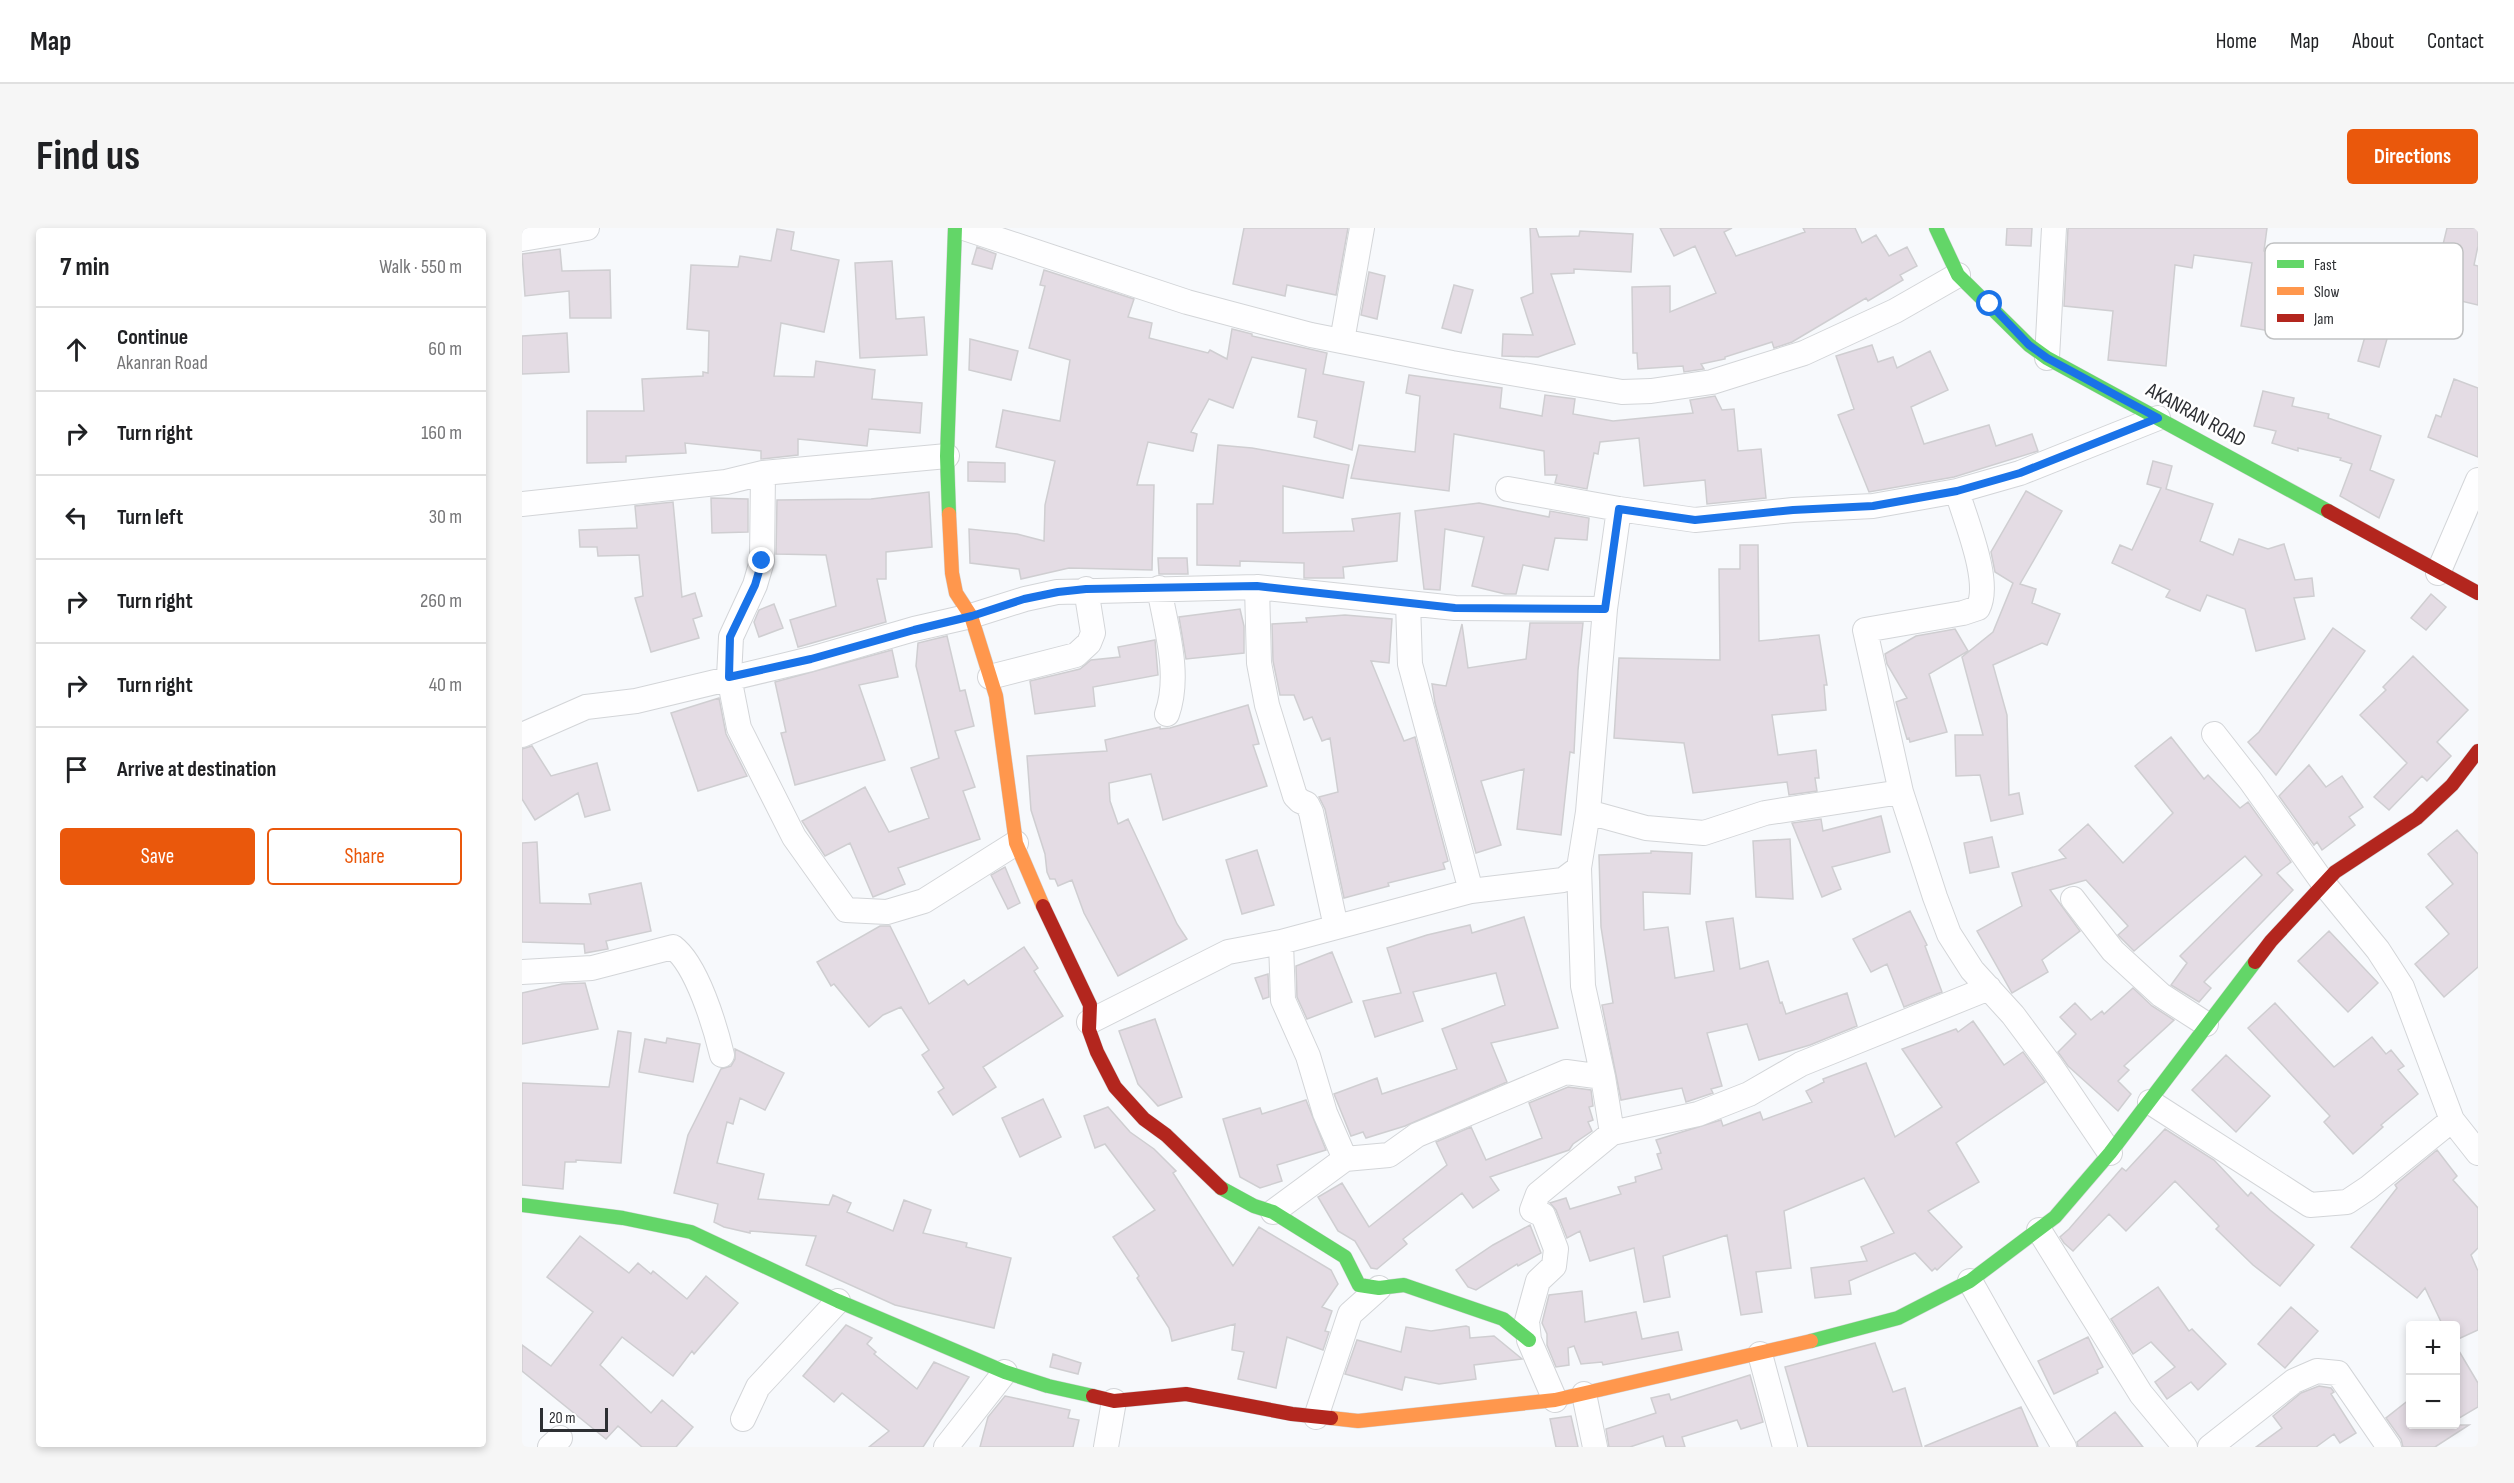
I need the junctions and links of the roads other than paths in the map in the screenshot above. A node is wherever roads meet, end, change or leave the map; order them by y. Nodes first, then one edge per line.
1 (587, 228) edge
2 (955, 228) edge
3 (964, 228) edge
4 (1362, 228) edge
5 (1936, 228) edge
6 (2054, 228) edge
7 (522, 238) edge
8 (1958, 275) junction
9 (1342, 341) junction
10 (2047, 358) junction
11 (2158, 418) junction
12 (947, 456) junction
13 (763, 473) junction
14 (2478, 480) edge
15 (1508, 489) dead end
16 (1957, 491) junction
17 (522, 504) edge
18 (1619, 509) junction
19 (2438, 573) junction
20 (1257, 586) junction
21 (1159, 588) junction
22 (1086, 589) junction
23 (2478, 593) edge
24 (1408, 603) junction
25 (1605, 609) junction
26 (972, 616) junction
27 (990, 676) junction
28 (729, 677) junction
29 (1167, 714) dead end
30 (2214, 734) dead end
31 (522, 735) edge
32 (2478, 751) edge
33 (1901, 792) junction
34 (1588, 812) junction
35 (1016, 843) junction
36 (1579, 868) junction
37 (2324, 884) junction
38 (1471, 891) junction
39 (2073, 899) dead end
40 (1336, 927) junction
41 (1281, 942) junction
42 (522, 972) edge
43 (1989, 988) junction
44 (1089, 1022) junction
45 (2206, 1024) junction
46 (722, 1055) dead end
47 (1603, 1077) junction
48 (2150, 1102) junction
49 (2452, 1120) junction
50 (1612, 1133) junction
51 (2110, 1153) junction
52 (2478, 1153) edge
53 (1345, 1159) junction
54 (522, 1204) edge
55 (1273, 1212) junction
56 (2039, 1230) junction
57 (1970, 1281) junction
58 (1380, 1288) junction
59 (838, 1301) junction
60 (1529, 1340) junction
61 (1760, 1354) junction
62 (1005, 1372) junction
63 (1584, 1394) junction
64 (1555, 1400) junction
65 (1114, 1401) junction
66 (1316, 1417) junction
67 (743, 1419) dead end
68 (946, 1447) edge
69 (1106, 1447) edge
70 (1595, 1447) edge
71 (1785, 1447) edge
72 (2064, 1447) edge
73 (2185, 1447) edge
74 (2210, 1447) edge
75 (2389, 1447) edge

1 - 7 street
2 - 12 street
3 - 9 street
4 - 9 street
5 - 8 street, AKANRAN ROAD
6 - 10 street
8 - 9 street
8 - 10 street, AKANRAN ROAD
10 - 11 street, AKANRAN ROAD
11 - 16 street
11 - 19 street, AKANRAN ROAD
12 - 13 street
12 - 26 street
13 - 17 street
13 - 28 street
14 - 19 street
15 - 18 street
16 - 18 street
16 - 33 street
18 - 25 street
19 - 23 street, AKANRAN ROAD
20 - 21 street
20 - 24 street
20 - 40 street
21 - 22 street
21 - 29 street
22 - 26 street
22 - 27 street
24 - 25 street
24 - 38 street
25 - 34 street
26 - 27 street
26 - 28 street
27 - 35 street
28 - 31 street
28 - 35 street
30 - 37 street
32 - 37 street
33 - 34 street
33 - 43 street
34 - 36 street
35 - 44 street
36 - 38 street
36 - 47 street
37 - 45 street
37 - 49 street
38 - 40 street
39 - 45 street
40 - 41 street
41 - 44 street
41 - 53 street
42 - 46 street
43 - 50 street
43 - 51 street
44 - 55 street
45 - 48 street
47 - 50 street
47 - 53 street
48 - 49 street
48 - 51 street
49 - 52 street
50 - 60 street
51 - 56 street
53 - 55 street
54 - 59 street
55 - 58 street
56 - 57 street
56 - 73 street
57 - 61 street
57 - 72 street
58 - 60 street
58 - 66 street
59 - 62 street
59 - 67 street
60 - 64 street
61 - 63 street
61 - 71 street
62 - 65 street
62 - 68 street
63 - 64 street
63 - 70 street
64 - 66 street
65 - 66 street
65 - 69 street
74 - 75 street

